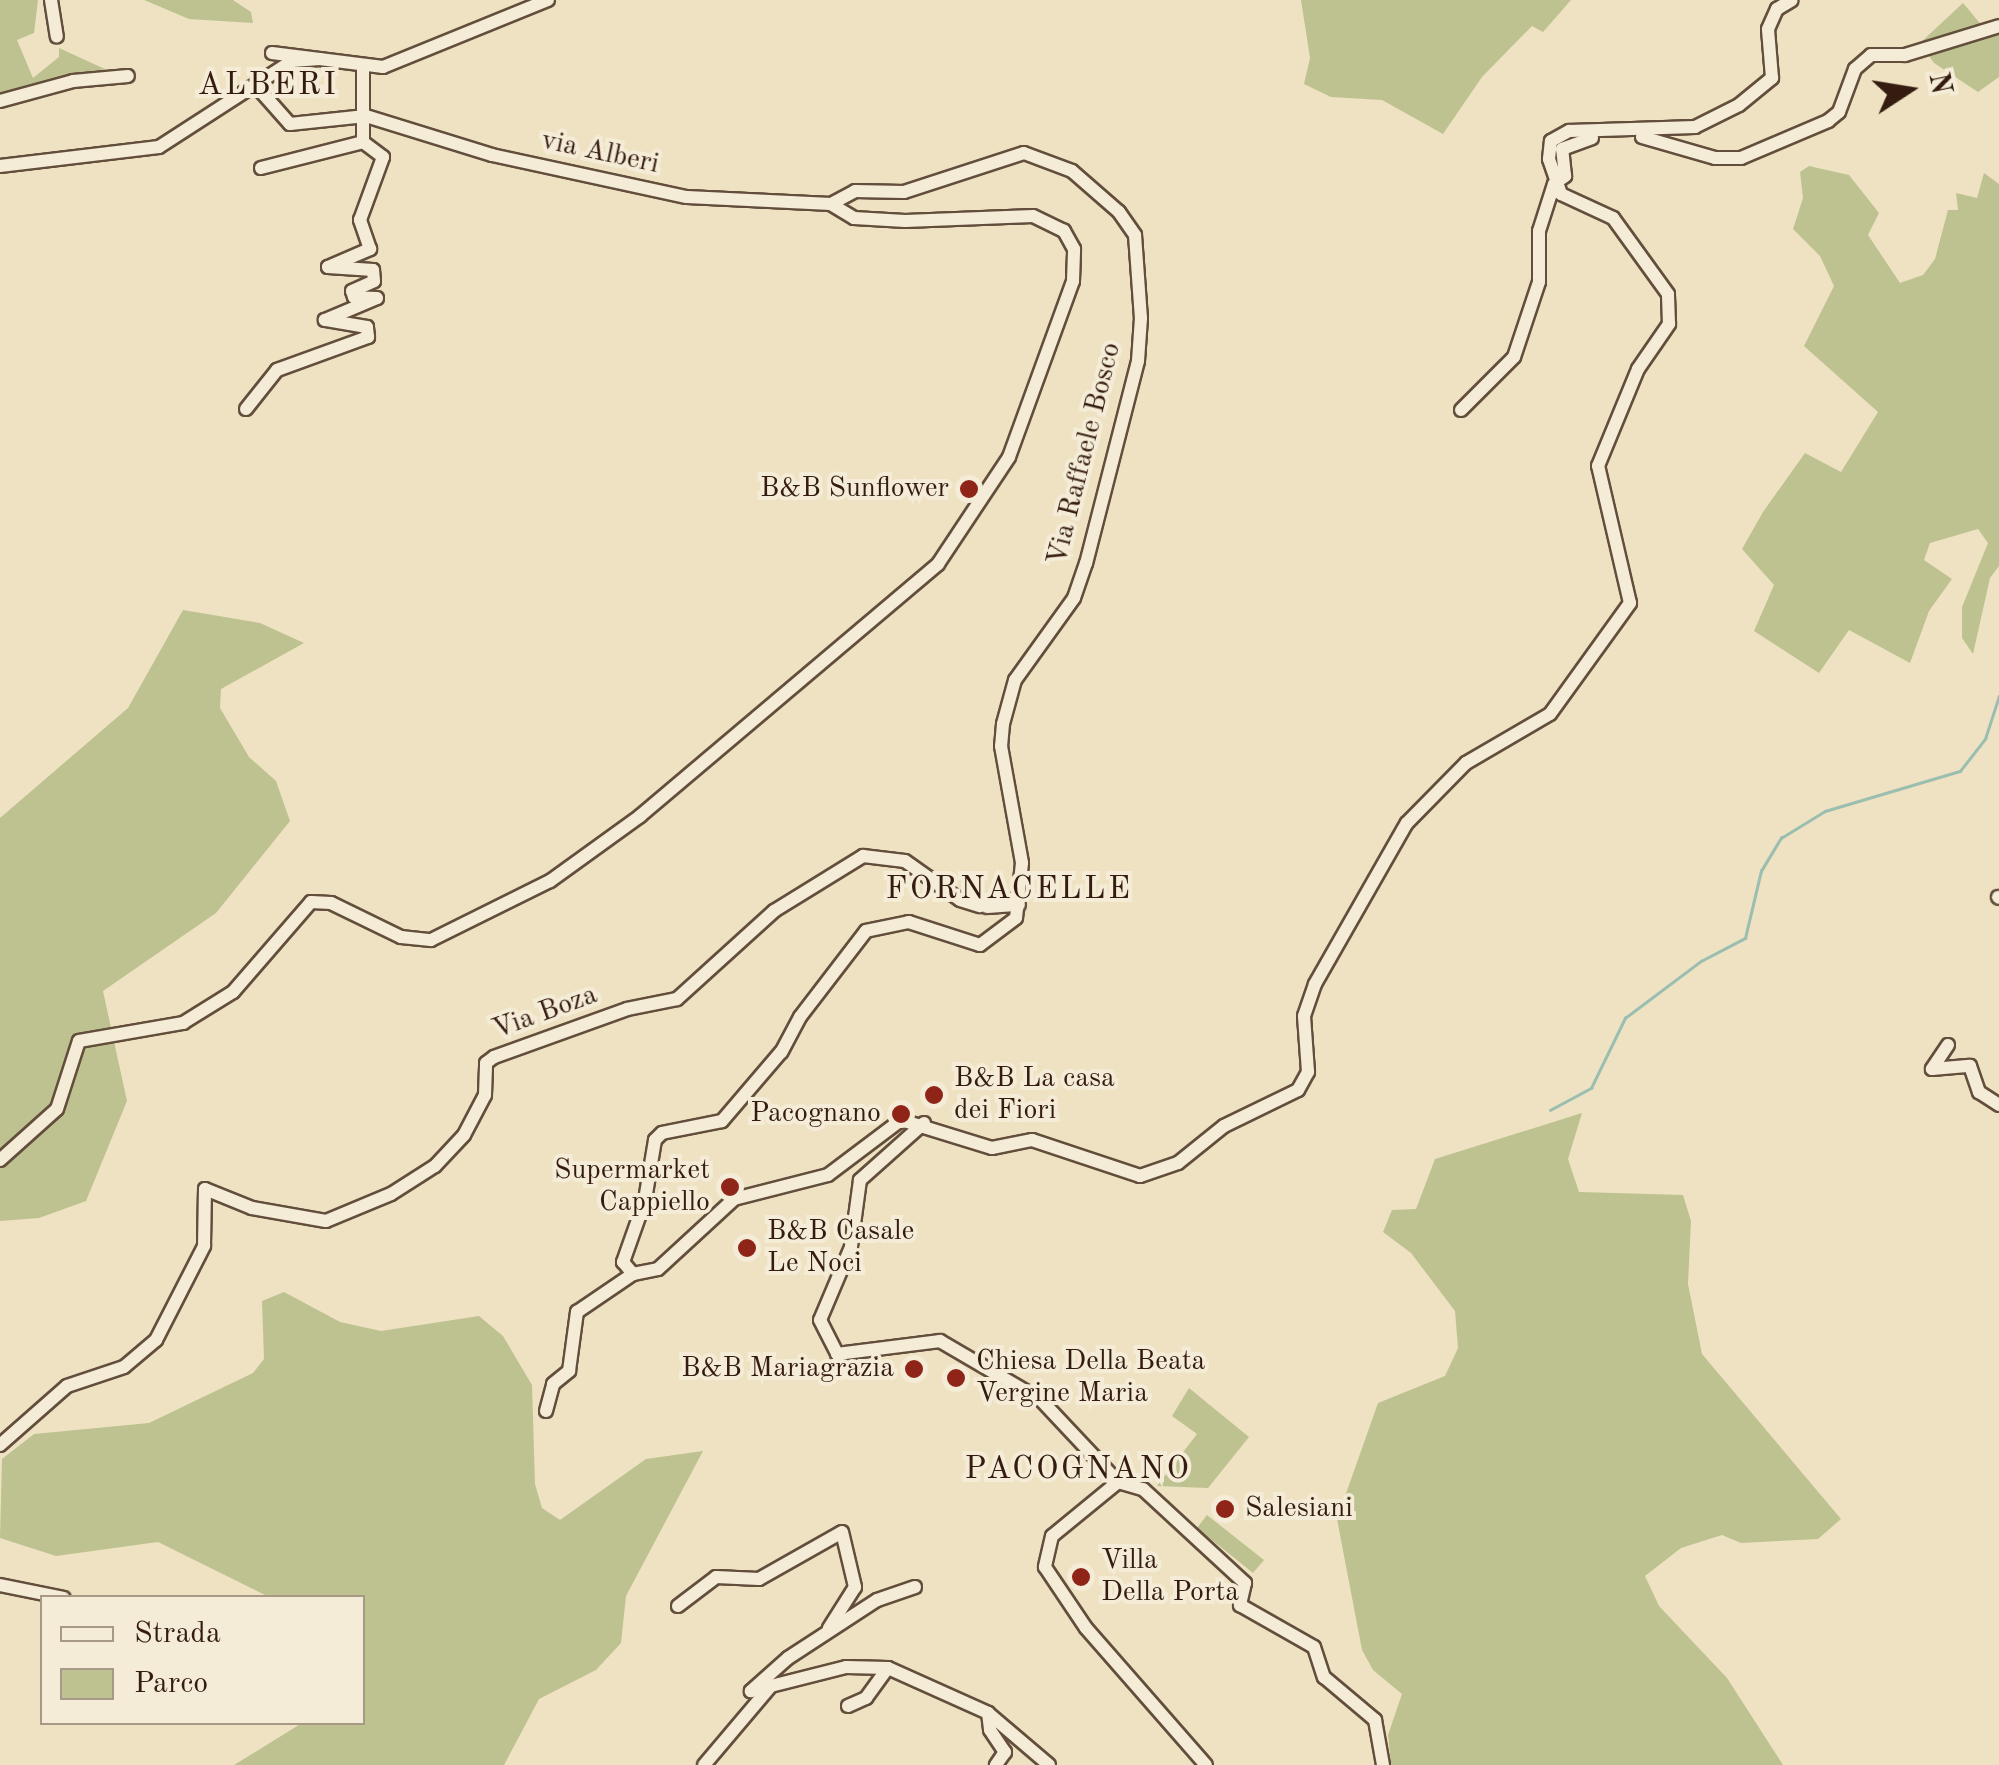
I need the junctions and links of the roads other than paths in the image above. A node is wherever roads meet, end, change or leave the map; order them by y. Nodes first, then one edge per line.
1 (51, 0) edge
2 (548, 0) edge
3 (1792, 0) edge
4 (1999, 26) edge
5 (57, 37) dead end
6 (272, 53) dead end
7 (320, 59) junction
8 (363, 66) junction
9 (128, 76) dead end
10 (258, 88) junction
11 (0, 100) edge
12 (366, 116) junction
13 (363, 142) junction
14 (0, 166) edge
15 (261, 168) dead end
16 (1554, 184) junction
17 (831, 204) junction
18 (246, 409) dead end
19 (1461, 410) dead end
20 (1020, 905) junction
21 (1948, 1045) dead end
22 (1999, 1105) edge
23 (924, 1123) junction
24 (0, 1160) edge
25 (633, 1274) junction
26 (546, 1411) dead end
27 (0, 1445) edge
28 (1118, 1482) junction
29 (0, 1586) edge
30 (915, 1588) dead end
31 (48, 1595) edge
32 (678, 1606) dead end
33 (827, 1632) junction
34 (888, 1668) junction
35 (772, 1686) junction
36 (848, 1706) dead end
37 (988, 1713) junction
38 (704, 1765) edge
39 (996, 1765) edge
40 (1049, 1765) edge
41 (1206, 1765) edge
42 (1383, 1765) edge

1 - 5 street
2 - 8 street
3 - 16 street
4 - 16 street
6 - 7 street
7 - 8 street
7 - 10 street
8 - 12 street
9 - 11 street
10 - 12 street
10 - 14 street
12 - 13 street
12 - 17 street, via Alberi
13 - 15 street
13 - 18 street
16 - 19 street
16 - 23 street
17 - 20 street, Via Raffaele Bosco
17 - 24 street
20 - 25 street
20 - 27 street, Via Boza
21 - 22 street
23 - 25 street
23 - 28 street
25 - 26 street
28 - 41 street
28 - 42 street
29 - 31 street
30 - 33 street
32 - 33 street
33 - 35 street
34 - 35 street
34 - 36 street
34 - 37 street
35 - 38 street
37 - 39 street
37 - 40 street

